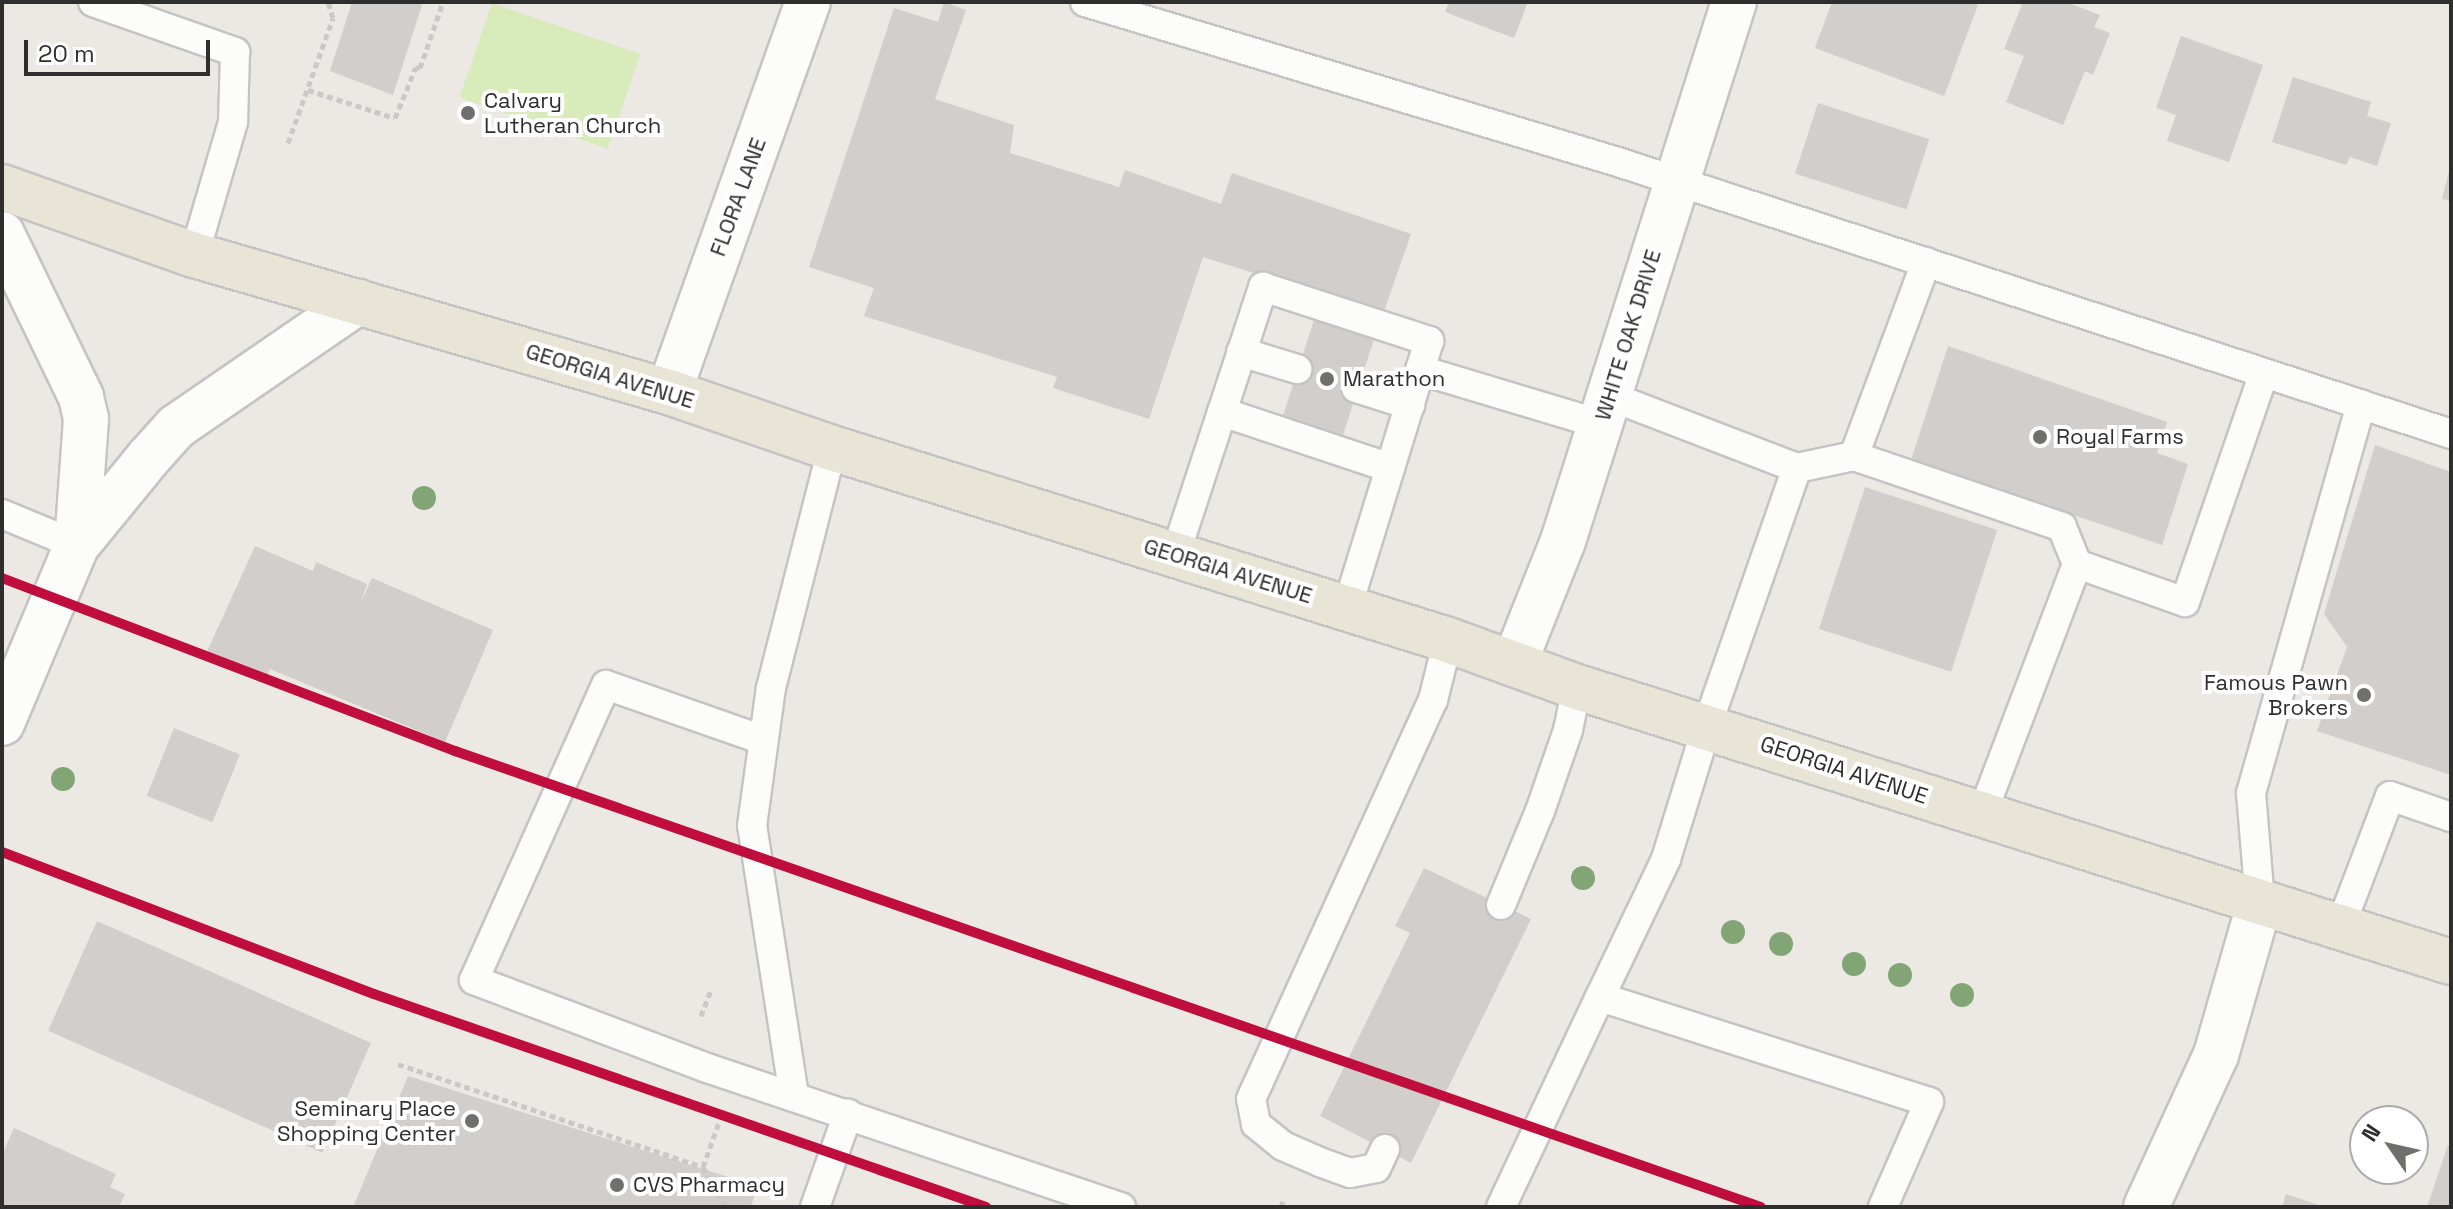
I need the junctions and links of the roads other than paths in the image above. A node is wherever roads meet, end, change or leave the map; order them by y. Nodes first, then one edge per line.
1 (93, 2) edge
2 (808, 2) edge
3 (1085, 2) edge
4 (1734, 2) edge
5 (1676, 182) junction
6 (2, 187) edge
7 (2, 234) edge
8 (194, 255) junction
9 (1926, 262) junction
10 (358, 302) junction
11 (1241, 352) junction
12 (1297, 369) dead end
13 (1420, 370) junction
14 (2264, 373) junction
15 (1356, 388) dead end
16 (669, 392) junction
17 (2361, 404) junction
18 (1410, 405) junction
19 (1604, 410) junction
20 (1222, 412) junction
21 (2451, 434) edge
22 (832, 448) junction
23 (1854, 456) junction
24 (1390, 468) junction
25 (1797, 468) junction
26 (2, 514) edge
27 (77, 545) junction
28 (1175, 555) junction
29 (2077, 564) junction
30 (1347, 608) junction
31 (1448, 640) junction
32 (1514, 664) junction
33 (1577, 687) junction
34 (2, 723) edge
35 (1707, 726) junction
36 (763, 740) junction
37 (1982, 814) junction
38 (2451, 817) edge
39 (2260, 902) junction
40 (1501, 905) dead end
41 (2341, 925) junction
42 (2451, 962) edge
43 (1600, 997) junction
44 (794, 1096) junction
45 (848, 1114) junction
46 (1385, 1149) dead end
47 (815, 1207) edge
48 (1121, 1207) edge
49 (1501, 1207) edge
50 (1883, 1207) edge
51 (2146, 1207) edge

1 - 8 lane
2 - 16 street, FLORA LANE
3 - 5 lane
4 - 5 street, WHITE OAK DRIVE
5 - 9 lane
5 - 19 street, WHITE OAK DRIVE
6 - 8 main road, GEORGIA AVENUE
7 - 27 street
8 - 10 main road, GEORGIA AVENUE
9 - 14 lane
9 - 23 lane
10 - 16 main road, GEORGIA AVENUE
10 - 27 street
11 - 12 lane
11 - 13 lane
11 - 20 lane
13 - 18 lane
13 - 19 lane
14 - 17 lane
14 - 29 lane
15 - 18 lane
16 - 22 main road, GEORGIA AVENUE
17 - 21 lane
17 - 39 lane
18 - 24 lane
19 - 25 lane
19 - 32 street, WHITE OAK DRIVE
20 - 24 lane
20 - 28 lane
22 - 28 main road, GEORGIA AVENUE
22 - 36 lane
23 - 25 lane
23 - 29 lane
24 - 30 lane
25 - 35 lane
26 - 27 lane
27 - 34 street
28 - 30 main road, GEORGIA AVENUE
29 - 37 lane
30 - 31 main road, GEORGIA AVENUE
31 - 32 main road, GEORGIA AVENUE
31 - 46 lane
32 - 33 main road, GEORGIA AVENUE
33 - 35 main road, GEORGIA AVENUE
33 - 40 lane
35 - 37 main road, GEORGIA AVENUE
35 - 43 lane
36 - 44 lane
36 - 44 lane
37 - 39 main road, GEORGIA AVENUE
38 - 41 lane
39 - 41 main road, GEORGIA AVENUE
39 - 51 street
41 - 42 main road, GEORGIA AVENUE
43 - 49 lane
43 - 50 lane
44 - 45 lane
45 - 47 lane
45 - 48 lane

